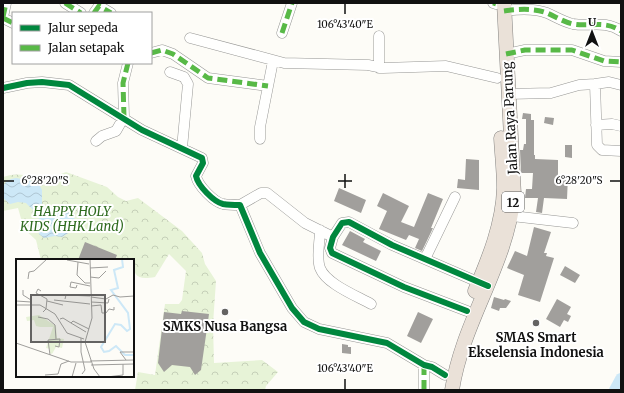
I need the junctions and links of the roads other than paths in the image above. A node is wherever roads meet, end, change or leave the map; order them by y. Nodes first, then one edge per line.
1 (6, 3) edge
2 (65, 3) edge
3 (292, 3) edge
4 (499, 5) edge
5 (79, 12) edge
6 (95, 12) edge
7 (109, 12) edge
8 (3, 17) edge
9 (12, 22) edge
10 (621, 31) edge
11 (282, 33) dead end
12 (379, 36) dead end
13 (190, 38) dead end
14 (152, 53) edge
15 (506, 54) junction
16 (273, 61) junction
17 (621, 62) edge
18 (128, 64) edge
19 (378, 68) junction
20 (170, 72) dead end
21 (489, 76) junction
22 (594, 84) junction
23 (621, 85) edge
24 (268, 86) junction
25 (3, 88) edge
26 (508, 94) junction
27 (124, 117) junction
28 (596, 125) junction
29 (621, 126) edge
30 (260, 140) dead end
31 (96, 141) dead end
32 (182, 148) junction
33 (621, 151) edge
34 (455, 198) dead end
35 (240, 205) junction
36 (512, 216) junction
37 (573, 223) dead end
38 (320, 230) junction
39 (334, 237) junction
40 (425, 259) junction
41 (484, 284) junction
42 (371, 304) dead end
43 (467, 311) junction
44 (428, 366) junction
45 (445, 375) junction
46 (424, 390) edge
47 (444, 390) edge
48 (452, 390) edge

1 - 8 street
2 - 5 street
3 - 11 street
4 - 10 street
4 - 15 highway, Jalan Raya Parung / 12
4 - 21 highway, Jalan Raya Parung / 12
6 - 7 street
8 - 9 street
12 - 19 street
13 - 16 street
14 - 24 street
15 - 17 street
15 - 26 highway, Jalan Raya Parung / 12
16 - 19 street
16 - 24 street
18 - 27 street
19 - 21 street
20 - 32 street
21 - 41 highway, Jalan Raya Parung / 12
22 - 23 street
22 - 26 street
22 - 28 street
24 - 30 street
25 - 27 street
26 - 36 highway, Jalan Raya Parung / 12
27 - 31 street
27 - 32 street
28 - 29 street
28 - 33 street
32 - 35 street
34 - 40 street
35 - 38 street
35 - 44 street
36 - 37 street
36 - 41 highway, Jalan Raya Parung / 12
38 - 39 street
38 - 42 street
39 - 40 street
39 - 43 street
40 - 41 street
41 - 43 highway, Jalan Raya Parung / 12
41 - 48 highway, Jalan Raya Parung / 12
43 - 45 highway, Jalan Raya Parung / 12
44 - 45 street
44 - 46 street
45 - 47 highway, Jalan Raya Parung / 12

